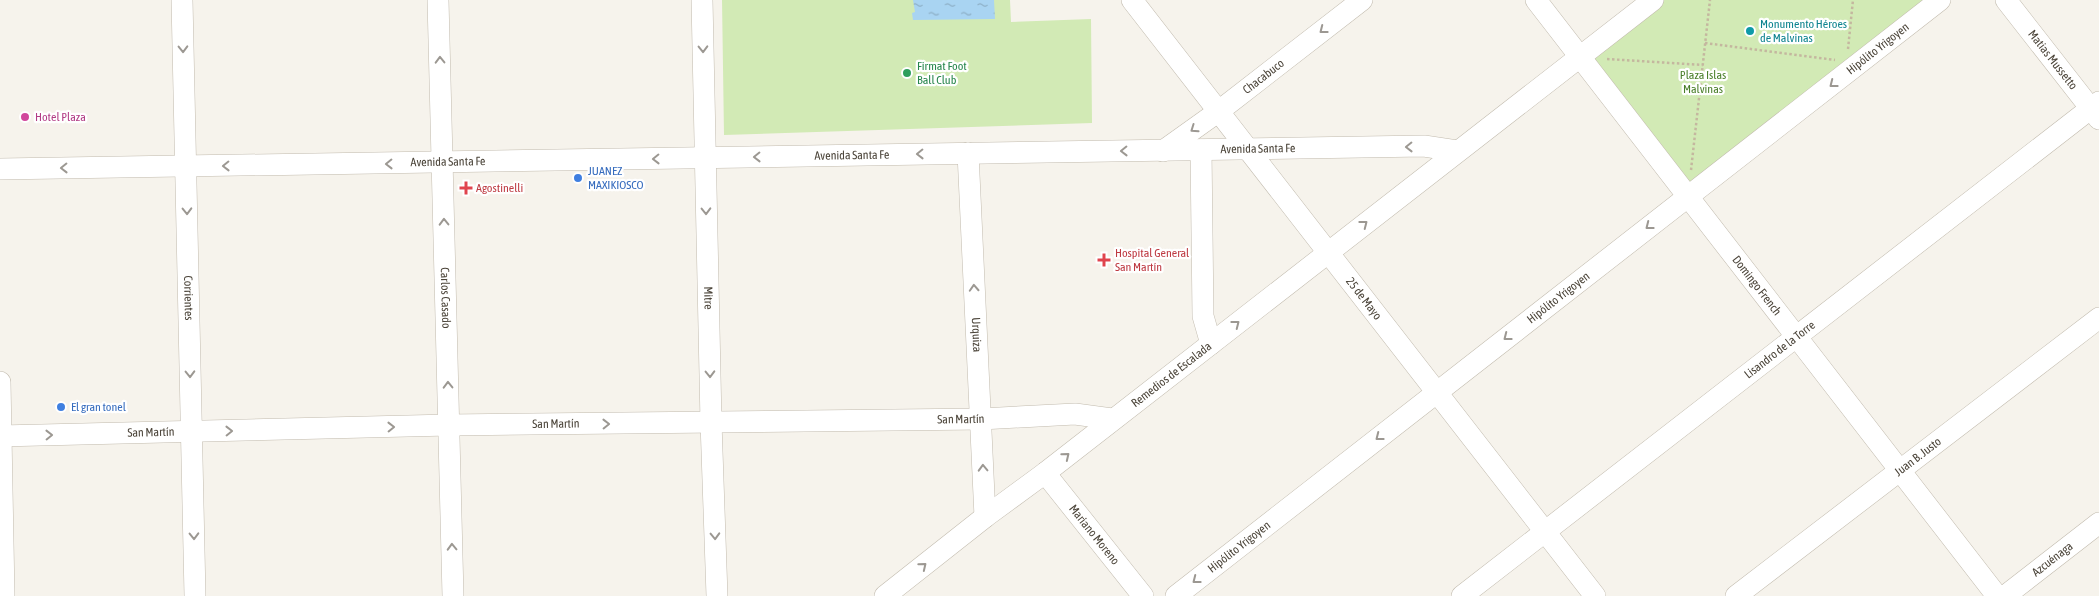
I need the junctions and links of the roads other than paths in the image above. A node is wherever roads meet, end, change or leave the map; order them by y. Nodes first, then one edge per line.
1 (182, 0) edge
2 (438, 0) edge
3 (702, 0) edge
4 (1132, 0) edge
5 (1362, 0) edge
6 (1536, 0) edge
7 (1653, 0) edge
8 (1940, 0) edge
9 (2006, 0) edge
10 (1580, 57) junction
11 (2096, 110) edge
12 (1219, 111) junction
13 (1201, 150) junction
14 (1249, 150) junction
15 (1163, 151) junction
16 (1457, 151) junction
17 (968, 153) junction
18 (705, 158) junction
19 (442, 163) junction
20 (186, 167) junction
21 (0, 170) edge
22 (1688, 196) junction
23 (1329, 252) junction
24 (2099, 318) edge
25 (1796, 336) junction
26 (1211, 344) junction
27 (0, 382) edge
28 (1437, 392) junction
29 (981, 419) junction
30 (1112, 420) junction
31 (710, 422) junction
32 (449, 425) junction
33 (191, 432) junction
34 (1, 436) edge
35 (1900, 470) junction
36 (1046, 473) junction
37 (985, 517) junction
38 (2099, 523) edge
39 (1545, 531) junction
40 (4, 596) edge
41 (195, 596) edge
42 (453, 596) edge
43 (717, 596) edge
44 (885, 596) edge
45 (1142, 596) edge
46 (1176, 596) edge
47 (1462, 596) edge
48 (1595, 596) edge
49 (1736, 596) edge
50 (1997, 596) edge
51 (2005, 596) edge

1 -> 20 street, Corrientes
19 -> 2 street, Carlos Casado
3 -> 18 street, Mitre
4 - 12 street, 25 de Mayo
5 -> 12 street, Chacabuco
6 - 10 street, Domingo French
7 - 10 street
8 -> 22 street, Hipólito Yrigoyen
9 - 11 street, Matias Mussetto
10 - 16 street
10 - 22 street, Domingo French
11 - 25 street, Lisandro de la Torre
12 - 14 street, 25 de Mayo
12 -> 15 street, Chacabuco
13 - 14 street, Avenida Santa Fe
13 - 15 street, Avenida Santa Fe
13 - 26 street
16 -> 14 street, Avenida Santa Fe
14 - 23 street, 25 de Mayo
15 -> 17 street, Avenida Santa Fe
23 -> 16 street, Remedios de Escalada
17 -> 18 street, Avenida Santa Fe
29 -> 17 street, Urquiza
18 -> 19 street, Avenida Santa Fe
18 -> 31 street, Mitre
19 -> 20 street, Avenida Santa Fe
32 -> 19 street, Carlos Casado
20 -> 21 street, Avenida Santa Fe
20 -> 33 street, Corrientes
22 - 25 street, Domingo French
22 -> 28 street, Hipólito Yrigoyen
26 -> 23 street, Remedios de Escalada
23 - 28 street, 25 de Mayo
24 - 35 street, Juan B. Justo
25 - 35 street, Domingo French
25 - 39 street, Lisandro de la Torre
26 - 30 street, Remedios de Escalada
27 - 34 street
28 - 39 street, 25 de Mayo
28 -> 46 street, Hipólito Yrigoyen
29 - 30 street, San Martín
29 - 31 street, San Martín
37 -> 29 street, Urquiza
36 -> 30 street, Remedios de Escalada
32 -> 31 street, San Martín
31 -> 43 street, Mitre
33 -> 32 street, San Martín
42 -> 32 street, Carlos Casado
34 -> 33 street, San Martín
33 -> 41 street, Corrientes
34 - 40 street
35 - 49 street, Juan B. Justo
35 - 50 street, Domingo French
36 - 37 street, Remedios de Escalada
36 - 45 street, Mariano Moreno
44 -> 37 street, Remedios de Escalada
38 - 51 street, Azcuénaga
39 - 47 street, Lisandro de la Torre
39 - 48 street, 25 de Mayo

